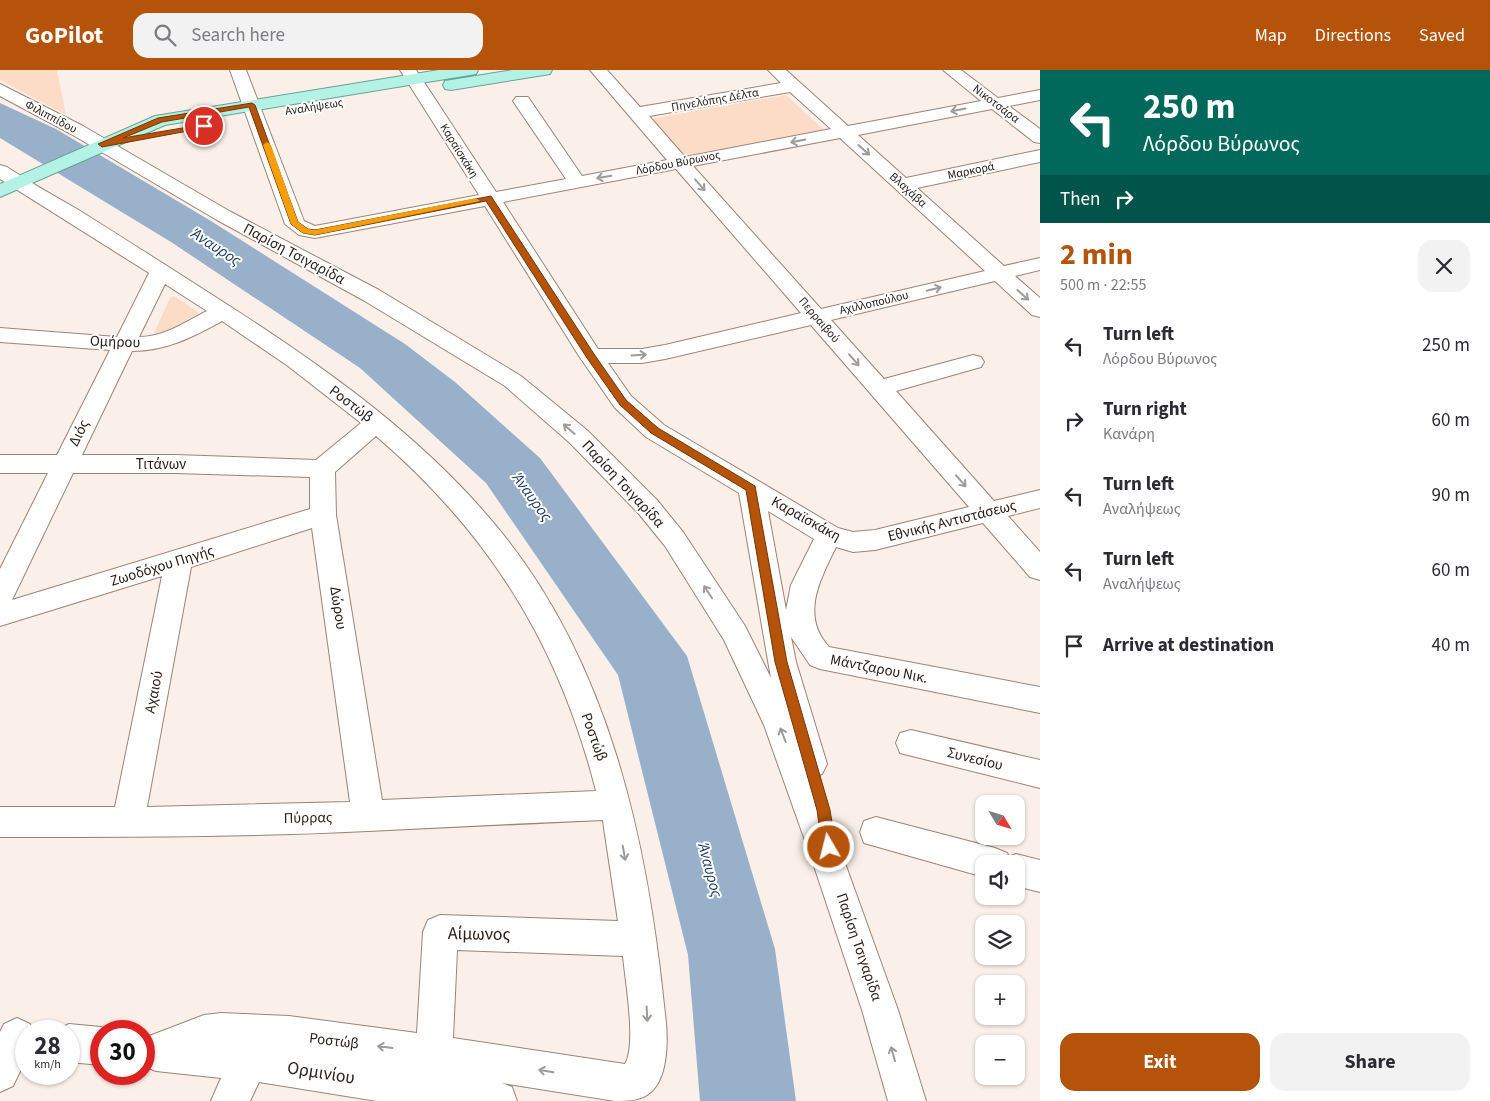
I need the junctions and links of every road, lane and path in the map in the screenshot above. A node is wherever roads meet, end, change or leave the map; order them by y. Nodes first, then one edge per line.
1 (238, 70) edge
2 (470, 70) edge
3 (544, 70) edge
4 (598, 70) edge
5 (776, 70) edge
6 (951, 70) edge
7 (414, 80) edge
8 (793, 86) junction
9 (0, 89) edge
10 (1040, 95) edge
11 (522, 101) dead end
12 (995, 103) junction
13 (254, 111) junction
14 (637, 113) junction
15 (844, 132) junction
16 (1040, 138) edge
17 (99, 146) junction
18 (1040, 156) edge
19 (680, 163) junction
20 (11, 181) edge
21 (577, 182) junction
22 (902, 185) junction
23 (488, 198) junction
24 (1040, 264) edge
25 (160, 272) junction
26 (1000, 274) junction
27 (1040, 310) edge
28 (223, 311) junction
29 (816, 317) junction
30 (0, 335) edge
31 (123, 344) junction
32 (590, 356) junction
33 (973, 362) dead end
34 (879, 388) junction
35 (376, 423) junction
36 (0, 464) edge
37 (64, 464) junction
38 (322, 469) junction
39 (751, 488) junction
40 (1040, 499) edge
41 (989, 513) junction
42 (323, 515) junction
43 (829, 535) junction
44 (864, 542) joint
45 (179, 561) junction
46 (1040, 570) edge
47 (3, 584) edge
48 (0, 615) edge
49 (1040, 700) edge
50 (910, 743) dead end
51 (1040, 774) edge
52 (616, 805) junction
53 (368, 816) junction
54 (0, 822) edge
55 (128, 822) junction
56 (876, 832) dead end
57 (975, 859) edge
58 (832, 866) junction
59 (1025, 872) edge
60 (1040, 876) edge
61 (639, 939) junction
62 (14, 1037) edge
63 (155, 1050) edge
64 (155, 1053) edge
65 (434, 1054) junction
66 (249, 1062) junction
67 (0, 1073) edge
68 (230, 1101) edge
69 (498, 1101) edge
70 (907, 1101) edge

1 - 13 street
2 - 7 main road, Αναλήψεως
3 - 7 main road, Αναλήψεως
4 - 14 street, Περραιβού
5 - 8 street, Βλαχάβα
6 - 12 street, Νικοτσάρα
7 - 13 main road, Αναλήψεως
7 - 23 street, Καραϊσκάκη
8 - 14 street, Πηνελόπης Δέλτα
8 - 15 street, Βλαχάβα
9 - 17 street, Φιλιππίδου
10 - 12 street, Λόρδου Βύρωνος
11 - 21 street
12 -> 15 street, Λόρδου Βύρωνος
12 - 16 street, Νικοτσάρα
13 - 17 main road, Αναλήψεως
13 - 23 street, Λόρδου Βύρωνος
14 - 19 street, Περραιβού
15 -> 19 street, Λόρδου Βύρωνος
15 -> 22 street, Βλαχάβα
17 - 20 main road, Αναλήψεως
58 -> 17 street, Παρίση Τσιγαρίδα
18 - 22 street, Μαρκορά
19 -> 21 street, Λόρδου Βύρωνος
19 -> 29 street, Περραιβού
20 - 25 street, Ροστώβ
21 - 23 street, Λόρδου Βύρωνος
22 - 26 street, Βλαχάβα
23 - 32 street, Καραϊσκάκη
24 - 26 street, Αχιλλοπούλου
25 - 28 street, Ροστώβ
25 - 31 street, Διός
26 -> 27 street, Βλαχάβα
29 -> 26 street, Αχιλλοπούλου
28 - 31 street, Ομήρου
28 - 35 street, Ροστώβ
32 -> 29 street, Αχιλλοπούλου
29 -> 34 street, Περραιβού
30 - 31 street, Ομήρου
31 - 37 street, Διός
32 - 39 street, Καραϊσκάκη
33 - 34 street
34 -> 41 street, Περραιβού
35 - 38 street
35 - 52 street, Ροστώβ
36 - 37 street, Τιτάνων
37 - 38 street, Τιτάνων
37 - 47 street, Διός
38 - 42 street, Δώρου
39 - 43 street, Καραϊσκάκη
39 - 58 street, Καραϊσκάκη
40 - 41 street, Εθνικής Αντιστάσεως
41 - 44 street, Εθνικής Αντιστάσεως
41 - 46 street, Περραιβού
42 - 45 street, Ζωοδόχου Πηγής
42 - 53 street, Δώρου
43 - 44 street, Καραϊσκάκη
43 - 49 street, Μάντζαρου Νικ.
45 - 48 street, Ζωοδόχου Πηγής
45 - 55 street, Αχαιού
50 - 51 street, Συνεσίου
52 - 53 street, Πύρρας
52 -> 61 street, Ροστώβ
53 - 55 street, Πύρρας
54 - 55 street, Πύρρας
56 - 57 street
70 -> 58 street, Παρίση Τσιγαρίδα
59 - 60 street
61 - 65 street, Αίμωνος
61 -> 65 street, Ροστώβ
62 - 67 street
65 -> 63 street, Ροστώβ
64 - 66 street, Ορμινίου
66 - 68 street
66 - 69 street, Ορμινίου

